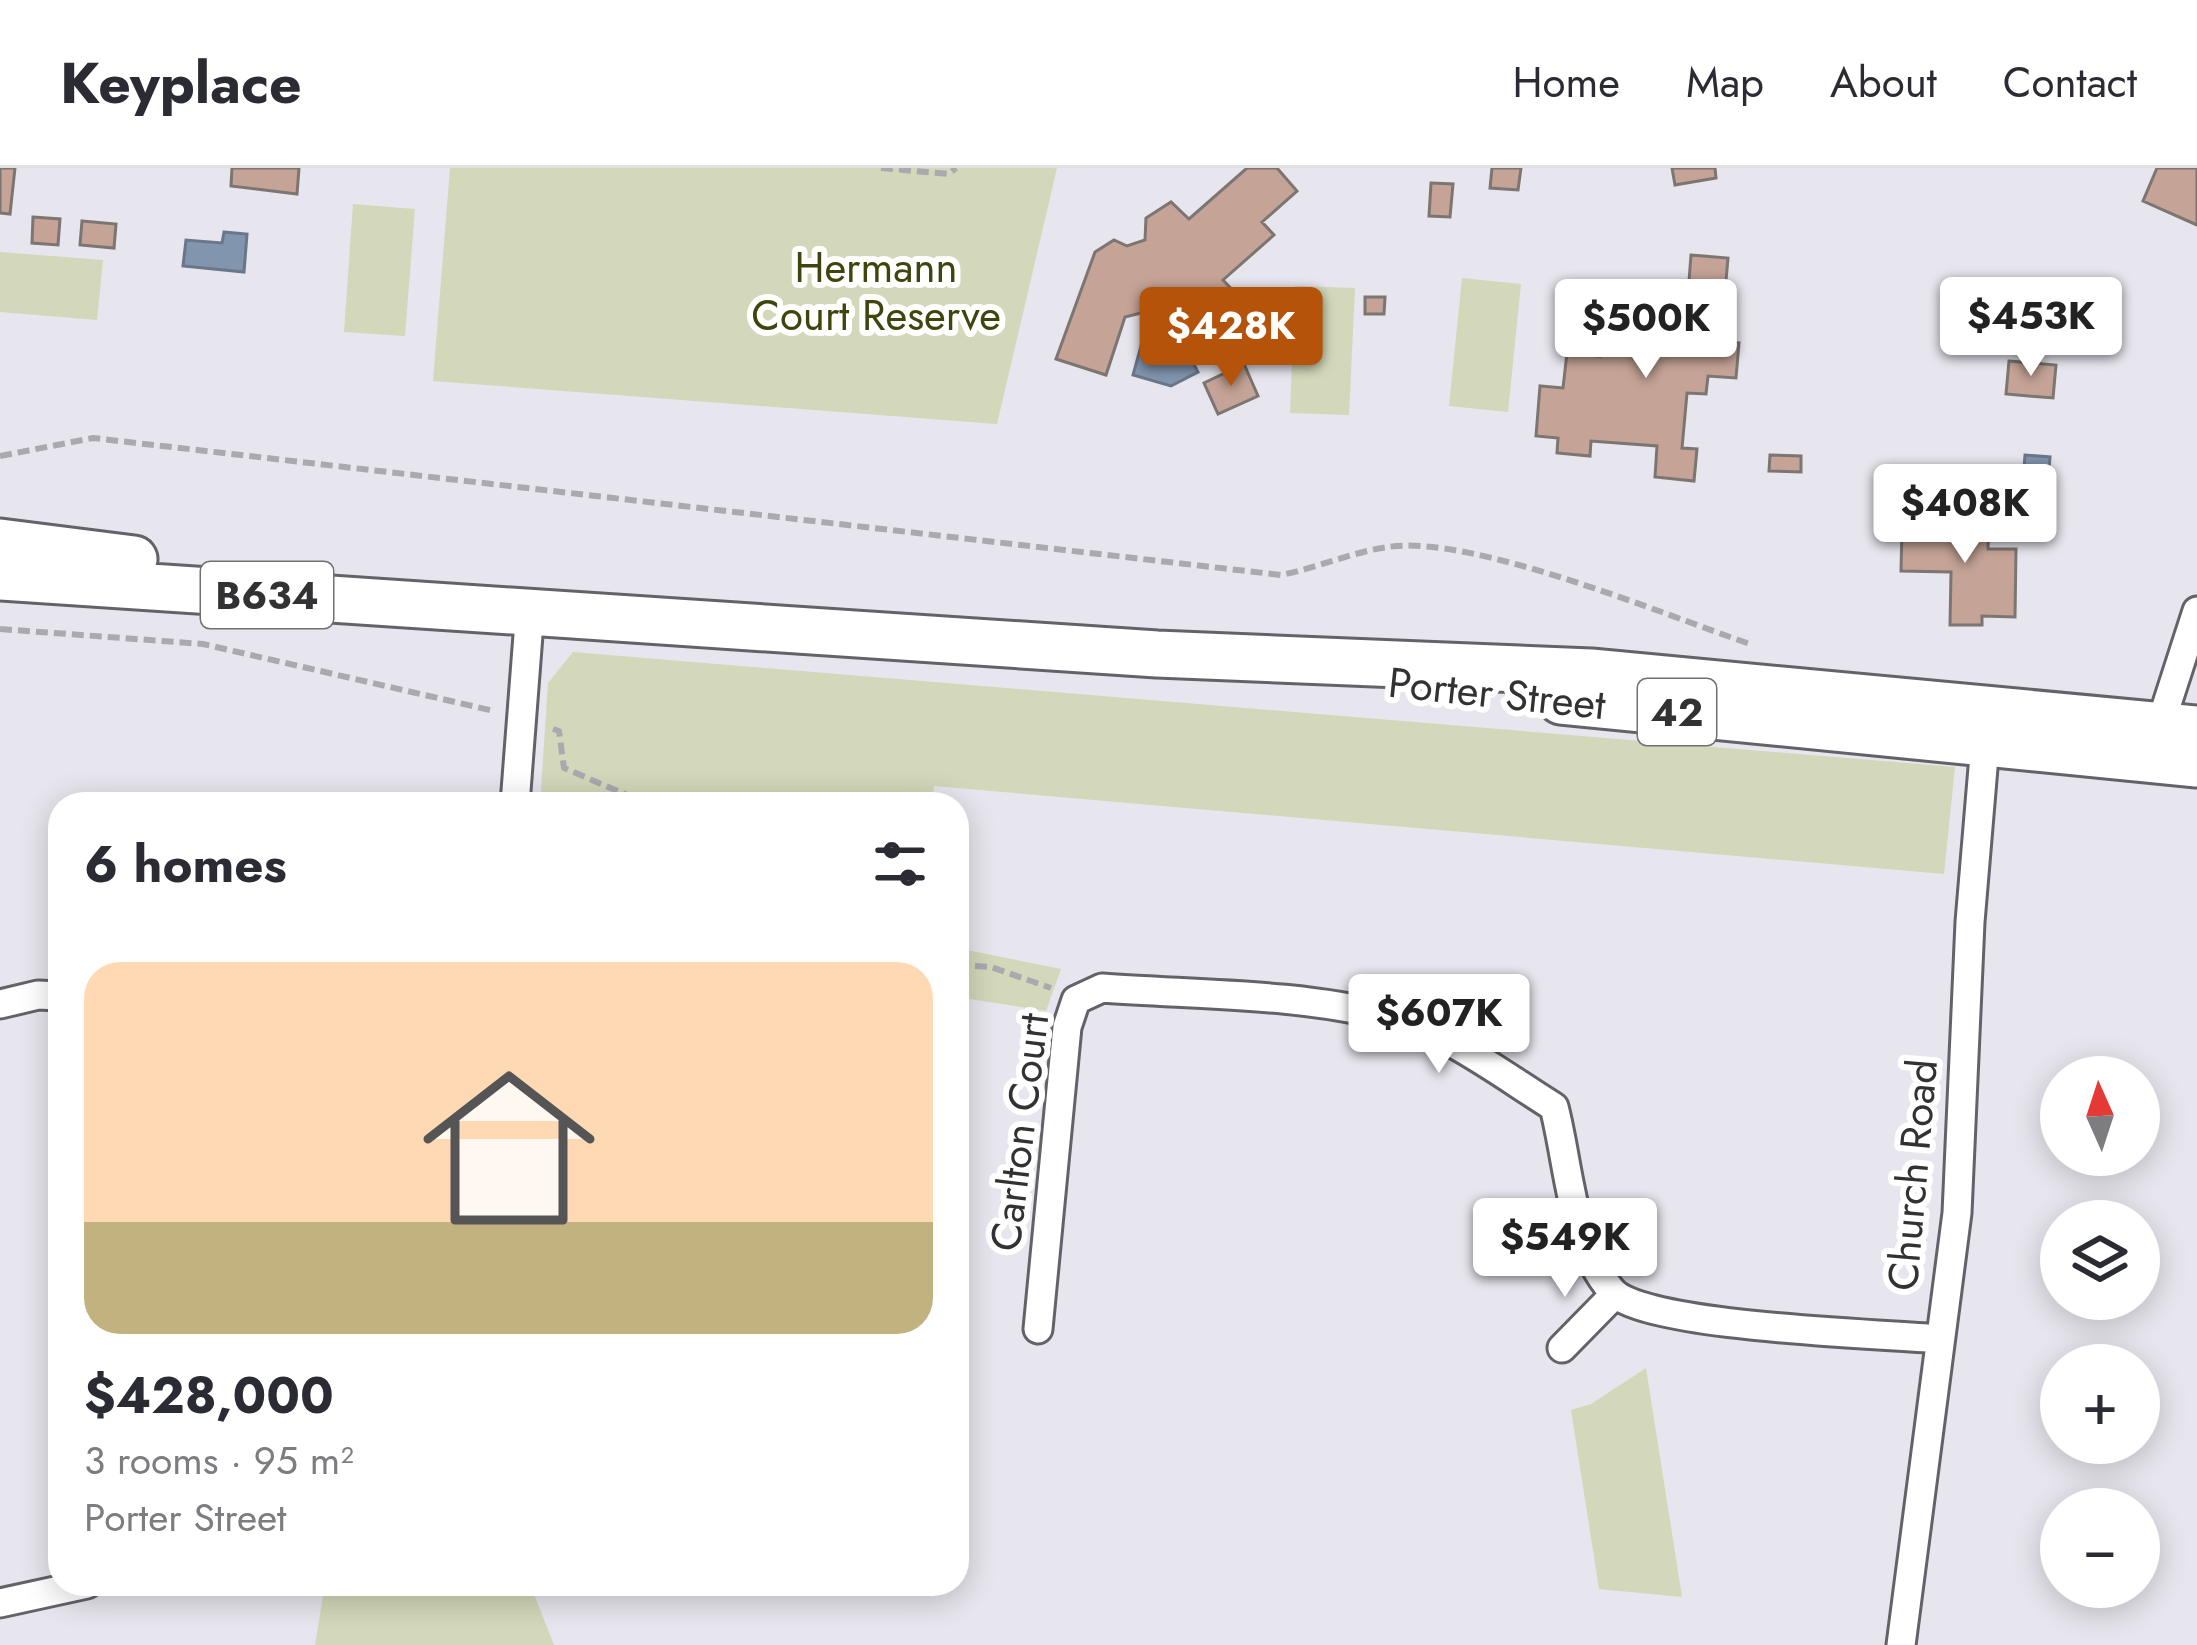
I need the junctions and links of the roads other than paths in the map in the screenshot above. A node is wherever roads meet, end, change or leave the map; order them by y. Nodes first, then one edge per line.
1 (0, 542) edge
2 (0, 577) edge
3 (530, 609) junction
4 (2197, 611) edge
5 (1986, 726) junction
6 (2169, 738) edge
7 (2197, 764) edge
8 (516, 792) edge
9 (48, 995) edge
10 (0, 1004) edge
11 (1614, 1295) junction
12 (1038, 1330) dead end
13 (1940, 1339) junction
14 (1562, 1348) dead end
15 (48, 1593) edge
16 (0, 1603) edge
17 (1901, 1645) edge

1 - 3 main road, Porter Street / B634
2 - 3 main road, Porter Street / B634
3 - 5 main road, Porter Street / 42
3 - 8 street
4 - 6 street
5 - 6 main road, Porter Street / 42
5 - 13 street, Church Road
6 - 7 main road, Porter Street / 42
9 - 10 street
11 - 12 street, Carlton Court
11 - 13 street
11 - 14 street
13 - 17 street, Church Road
15 - 16 street

